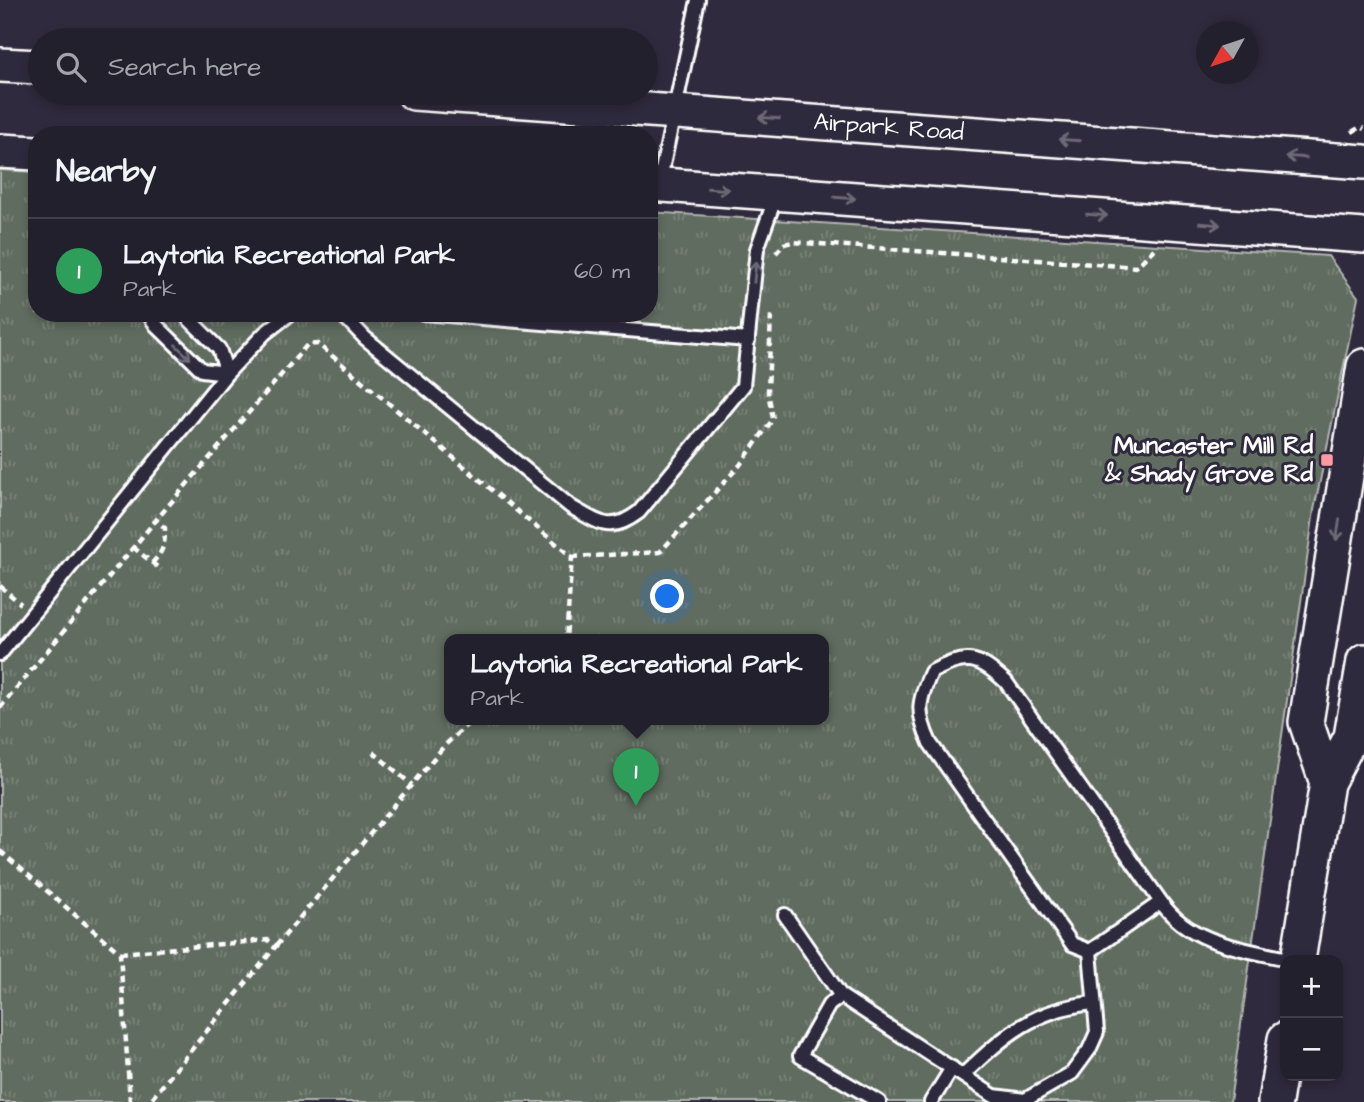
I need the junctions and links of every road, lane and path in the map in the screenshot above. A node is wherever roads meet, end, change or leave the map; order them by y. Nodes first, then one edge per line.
1 (698, 0) edge
2 (0, 65) edge
3 (28, 66) edge
4 (587, 105) edge
5 (673, 111) junction
6 (0, 151) edge
7 (28, 153) edge
8 (1364, 162) edge
9 (658, 169) edge
10 (658, 184) edge
11 (777, 193) junction
12 (1364, 236) edge
13 (1155, 249) dead end
14 (774, 257) dead end
15 (771, 302) dead end
16 (154, 322) edge
17 (192, 322) edge
18 (279, 322) edge
19 (350, 322) edge
20 (531, 322) edge
21 (748, 340) junction
22 (1364, 366) edge
23 (227, 373) junction
24 (156, 520) junction
25 (133, 547) junction
26 (572, 557) junction
27 (152, 563) junction
28 (161, 570) dead end
29 (0, 586) edge
30 (32, 614) junction
31 (566, 634) edge
32 (0, 654) edge
33 (1364, 662) edge
34 (0, 708) edge
35 (467, 725) edge
36 (373, 752) dead end
37 (1327, 783) junction
38 (412, 785) junction
39 (0, 851) edge
40 (1161, 902) junction
41 (785, 915) dead end
42 (276, 946) junction
43 (1090, 951) junction
44 (120, 953) junction
45 (1299, 955) edge
46 (1280, 957) edge
47 (841, 996) junction
48 (1093, 1003) junction
49 (1280, 1070) edge
50 (957, 1071) junction
51 (130, 1102) edge
52 (149, 1102) edge
53 (879, 1102) edge
54 (931, 1102) edge
55 (1275, 1102) edge

1 - 5 lane
2 - 3 street
4 - 5 street, Airpark Road
8 -> 5 street, Airpark Road
5 - 9 lane
6 - 7 street
10 -> 11 street
11 -> 12 street
21 -> 11 lane
13 - 14 path
15 - 26 path
16 -> 23 lane
17 - 23 lane
18 - 23 lane
19 - 21 lane
20 - 21 lane
22 -> 37 street
23 - 30 lane
24 - 25 path
24 - 26 path
24 - 27 path
25 - 27 path
25 - 34 path
26 - 31 path
27 - 28 path
29 - 30 path
30 - 32 lane
33 - 37 street
35 - 38 path
36 - 38 path
37 - 45 street
38 - 42 path
39 - 44 path
40 - 43 lane
40 - 43 lane
40 - 46 lane
41 - 47 lane
42 - 44 path
42 - 52 path
43 - 48 lane
44 - 51 path
47 - 50 lane
47 - 53 lane
48 - 50 lane
48 - 50 lane
49 - 55 street
50 - 54 lane

